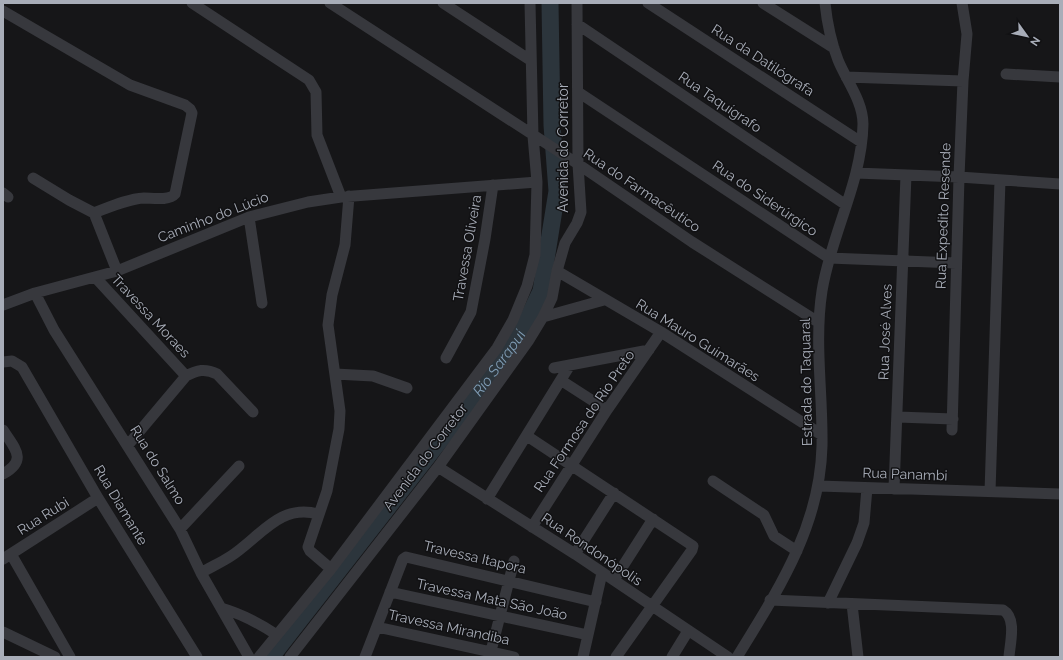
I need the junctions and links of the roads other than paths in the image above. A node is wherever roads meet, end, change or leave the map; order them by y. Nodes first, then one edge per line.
1 (192, 3) edge
2 (330, 3) edge
3 (443, 3) edge
4 (530, 3) edge
5 (577, 3) edge
6 (648, 3) edge
7 (763, 3) edge
8 (825, 3) edge
9 (962, 3) edge
10 (3, 11) edge
11 (577, 24) junction
12 (834, 48) junction
13 (530, 60) junction
14 (1006, 74) dead end
15 (846, 77) junction
16 (1060, 77) edge
17 (963, 81) junction
18 (578, 92) junction
19 (533, 136) junction
20 (861, 142) junction
21 (573, 161) junction
22 (856, 173) junction
23 (906, 175) junction
24 (958, 177) junction
25 (33, 178) dead end
26 (1000, 180) junction
27 (537, 182) junction
28 (1060, 184) edge
29 (493, 185) junction
30 (345, 196) junction
31 (846, 205) junction
32 (94, 213) junction
33 (248, 217) junction
34 (829, 258) junction
35 (903, 262) junction
36 (956, 263) junction
37 (116, 271) junction
38 (557, 271) junction
39 (95, 277) junction
40 (34, 293) junction
41 (604, 300) junction
42 (262, 303) dead end
43 (3, 305) edge
44 (543, 317) junction
45 (818, 322) junction
46 (661, 332) junction
47 (649, 350) junction
48 (446, 358) dead end
49 (3, 362) edge
50 (570, 366) junction
51 (554, 368) dead end
52 (334, 374) junction
53 (186, 376) junction
54 (562, 381) junction
55 (407, 388) dead end
56 (607, 410) junction
57 (253, 412) dead end
58 (898, 417) junction
59 (3, 430) edge
60 (527, 436) junction
61 (822, 436) junction
62 (128, 445) junction
63 (239, 466) dead end
64 (571, 466) junction
65 (438, 467) junction
66 (3, 474) edge
67 (713, 481) dead end
68 (819, 486) junction
69 (868, 488) junction
70 (894, 489) junction
71 (990, 492) junction
72 (614, 494) junction
73 (1060, 494) edge
74 (98, 498) junction
75 (487, 499) junction
76 (318, 514) junction
77 (653, 518) junction
78 (532, 527) junction
79 (180, 529) junction
80 (797, 551) junction
81 (575, 554) junction
82 (7, 556) edge
83 (514, 561) dead end
84 (331, 569) junction
85 (202, 573) junction
86 (602, 573) junction
87 (614, 580) junction
88 (509, 581) junction
89 (390, 592) junction
90 (770, 600) junction
91 (596, 602) junction
92 (828, 603) junction
93 (852, 604) junction
94 (652, 607) junction
95 (221, 608) junction
96 (500, 616) junction
97 (377, 627) junction
98 (688, 631) junction
99 (3, 632) edge
100 (277, 635) junction
101 (588, 635) junction
102 (491, 652) junction
103 (55, 657) edge
104 (70, 657) edge
105 (197, 657) edge
106 (249, 657) edge
107 (260, 657) edge
108 (290, 657) edge
109 (365, 657) edge
110 (514, 657) edge
111 (583, 657) edge
112 (616, 657) edge
113 (672, 657) edge
114 (728, 657) edge
115 (737, 657) edge
116 (858, 657) edge
117 (1009, 657) edge

1 - 30 street
2 - 19 street, Rua do Farmacêutico
3 - 13 street
4 - 13 street, Avenida do Corretor
5 - 11 street, Avenida do Corretor
6 - 20 street, Rua da Datilógrafa
7 - 12 street
8 - 12 street, Estrada do Taquaral
9 - 17 street, Rua Expedito Resende
10 - 32 street
11 - 18 street, Avenida do Corretor
11 - 31 street, Rua Taquígrafo
12 - 15 street, Estrada do Taquaral
13 - 19 street, Avenida do Corretor
14 - 16 street
15 - 17 street
15 - 20 street, Estrada do Taquaral
17 - 24 street, Rua Expedito Resende
18 - 21 street, Avenida do Corretor
18 - 34 street, Rua do Siderúrgico
19 - 21 street, Rua do Farmacêutico
19 - 27 street, Avenida do Corretor
20 - 22 street, Estrada do Taquaral
21 - 38 street, Avenida do Corretor
21 - 45 street, Rua do Farmacêutico
22 - 23 street
22 - 31 street, Estrada do Taquaral
23 - 24 street
23 - 35 street, Rua José Alves
24 - 26 street
24 - 36 street, Rua Expedito Resende
25 - 32 street
26 - 28 street
26 - 71 street
27 - 29 street, Caminho do Lúcio
27 - 84 street, Avenida do Corretor
29 - 30 street, Caminho do Lúcio
29 - 48 street, Travessa Oliveira
30 - 33 street, Caminho do Lúcio
30 - 52 street
31 - 34 street, Estrada do Taquaral
32 - 37 street
33 - 37 street, Caminho do Lúcio
33 - 42 street
34 - 35 street
34 - 45 street, Estrada do Taquaral
35 - 36 street
35 - 58 street, Rua José Alves
36 - 58 street, Rua Expedito Resende
37 - 39 street, Caminho do Lúcio
38 - 41 street, Rua Mauro Guimarães
38 - 44 street, Avenida do Corretor
39 - 40 street, Caminho do Lúcio
39 - 53 street, Travessa Moraes
40 - 43 street, Caminho do Lúcio
40 - 62 street, Rua do Salmo
41 - 44 street
41 - 46 street, Rua Mauro Guimarães
44 - 65 street, Avenida do Corretor
45 - 61 street, Estrada do Taquaral
46 - 47 street, Rua Formosa do Rio Preto
46 - 61 street, Rua Mauro Guimarães
47 - 50 street
47 - 56 street, Rua Formosa do Rio Preto
49 - 74 street, Rua Diamante
50 - 51 street
50 - 54 street
52 - 55 street
52 - 76 street
53 - 57 street, Travessa Moraes
53 - 62 street, Travessa Moraes
54 - 56 street
54 - 60 street
56 - 64 street, Rua Formosa do Rio Preto
58 - 70 street, Rua José Alves
59 - 66 street
60 - 64 street
60 - 75 street
61 - 68 street, Estrada do Taquaral
62 - 79 street, Rua do Salmo
63 - 79 street
64 - 72 street
64 - 78 street, Rua Formosa do Rio Preto
65 - 75 street, Rua Rondonópolis
65 - 108 street, Avenida do Corretor
67 - 80 street
68 - 69 street, Rua Panambi
68 - 80 street, Estrada do Taquaral
69 - 70 street, Rua Panambi
69 - 92 street
70 - 71 street, Rua Panambi
71 - 73 street, Rua Panambi
72 - 77 street
72 - 81 street
74 - 82 street, Rua Rubi
74 - 105 street, Rua Diamante
75 - 78 street, Rua Rondonópolis
76 - 84 street
76 - 85 street
77 - 87 street
77 - 94 street
78 - 81 street, Rua Rondonópolis
79 - 85 street, Rua do Salmo
80 - 90 street, Estrada do Taquaral
81 - 86 street, Rua Rondonópolis
82 - 104 street
83 - 88 street
84 - 100 street, Avenida do Corretor
85 - 95 street, Rua do Salmo
86 - 87 street, Rua Rondonópolis
86 - 91 street
87 - 94 street, Rua Rondonópolis
88 - 89 street, Travessa Itapora
88 - 91 street, Travessa Itapora
88 - 96 street
89 - 96 street, Travessa Mata São João
89 - 97 street, Travessa Itapora
90 - 92 street
90 - 115 street, Estrada do Taquaral
91 - 101 street
92 - 93 street
93 - 116 street
93 - 117 street
94 - 98 street, Rua Rondonópolis
94 - 112 street
95 - 100 street
95 - 106 street, Rua do Salmo
96 - 101 street, Travessa Mata São João
96 - 102 street
97 - 102 street, Travessa Mirandiba
97 - 109 street, Travessa Itapora
98 - 113 street
98 - 114 street, Rua Rondonópolis
99 - 103 street
100 - 107 street, Avenida do Corretor
101 - 111 street
102 - 110 street, Travessa Mirandiba

